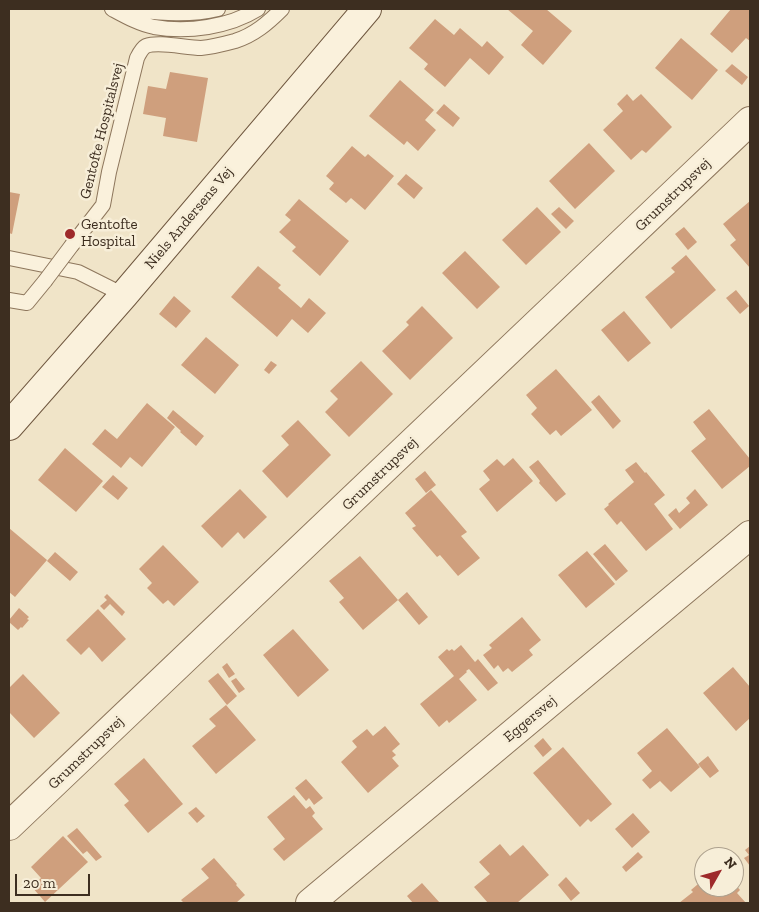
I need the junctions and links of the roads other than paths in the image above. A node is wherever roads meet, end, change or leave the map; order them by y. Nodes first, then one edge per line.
1 (112, 9) edge
2 (121, 9) edge
3 (218, 9) edge
4 (258, 9) edge
5 (282, 9) edge
6 (367, 9) edge
7 (750, 121) edge
8 (9, 258) edge
9 (124, 295) junction
10 (9, 300) edge
11 (9, 426) edge
12 (750, 535) edge
13 (9, 826) edge
14 (310, 903) edge

1 - 4 lane
2 - 3 lane
5 - 10 lane, Gentofte Hospitalsvej, bridge
6 - 9 street, Niels Andersens Vej
7 - 13 street, Grumstrupsvej
8 - 9 lane
9 - 11 street, Niels Andersens Vej
12 - 14 street, Eggersvej

